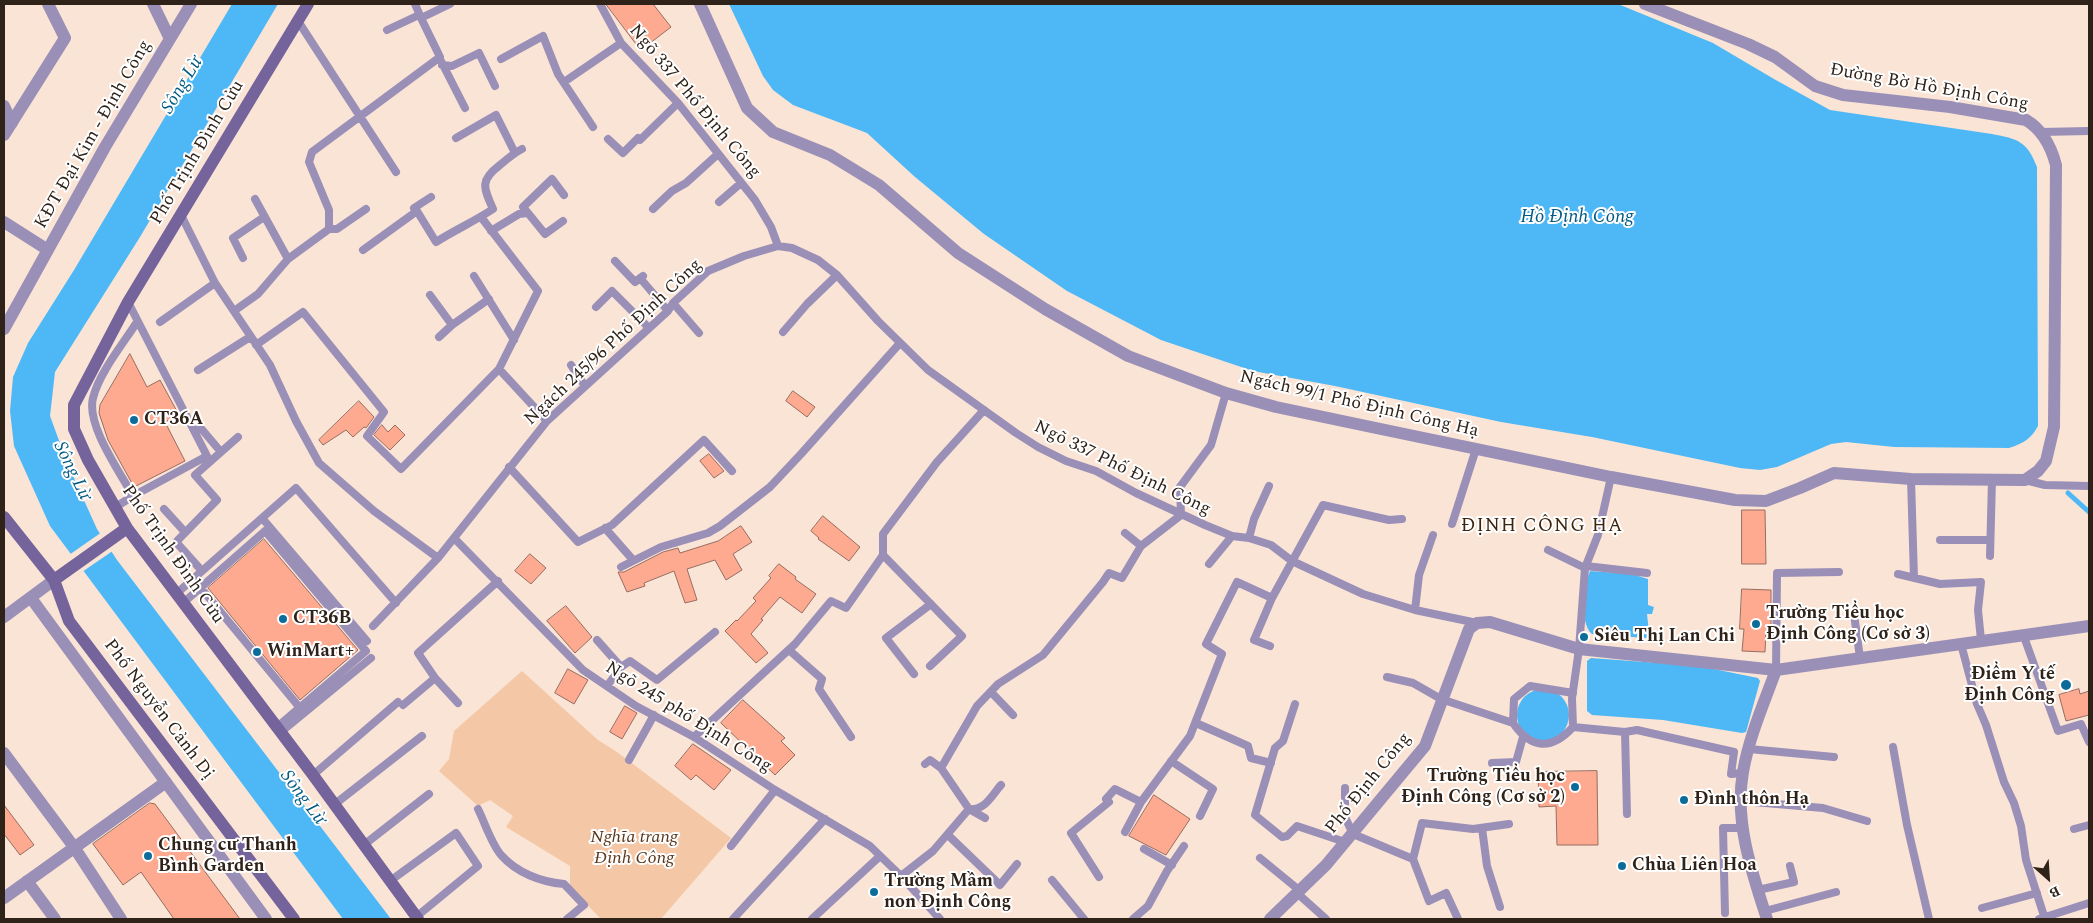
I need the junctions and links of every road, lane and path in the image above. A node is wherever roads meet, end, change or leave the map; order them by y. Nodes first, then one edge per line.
1 (48, 4) edge
2 (152, 4) edge
3 (191, 4) edge
4 (308, 4) edge
5 (414, 4) edge
6 (450, 4) edge
7 (600, 4) edge
8 (700, 4) edge
9 (1646, 4) edge
10 (420, 16) junction
11 (298, 21) junction
12 (387, 30) dead end
13 (170, 39) junction
14 (621, 43) junction
15 (501, 60) dead end
16 (441, 61) junction
17 (564, 82) junction
18 (495, 86) dead end
19 (678, 103) junction
20 (4, 106) edge
21 (465, 108) dead end
22 (359, 116) junction
23 (12, 122) junction
24 (593, 127) dead end
25 (2089, 131) edge
26 (2041, 132) junction
27 (4, 135) edge
28 (456, 138) dead end
29 (608, 139) dead end
30 (718, 154) junction
31 (396, 172) dead end
32 (741, 183) junction
33 (564, 195) dead end
34 (431, 197) dead end
35 (255, 199) dead end
36 (719, 202) dead end
37 (653, 208) dead end
38 (366, 209) dead end
39 (417, 211) junction
40 (528, 213) junction
41 (180, 215) junction
42 (264, 217) junction
43 (481, 217) junction
44 (564, 221) dead end
45 (4, 222) edge
46 (329, 229) junction
47 (492, 231) junction
48 (778, 246) junction
49 (48, 250) junction
50 (363, 250) dead end
51 (243, 258) dead end
52 (288, 259) junction
53 (615, 261) dead end
54 (837, 275) junction
55 (474, 276) dead end
56 (215, 283) junction
57 (430, 295) dead end
58 (489, 299) junction
59 (128, 302) junction
60 (672, 303) junction
61 (596, 307) dead end
62 (234, 311) junction
63 (668, 311) junction
64 (137, 322) junction
65 (160, 322) dead end
66 (452, 325) junction
67 (649, 328) junction
68 (4, 329) edge
69 (783, 332) dead end
70 (699, 333) dead end
71 (250, 337) junction
72 (439, 337) dead end
73 (514, 340) junction
74 (900, 343) junction
75 (256, 345) junction
76 (571, 365) dead end
77 (499, 369) junction
78 (198, 370) dead end
79 (585, 386) junction
80 (1226, 393) junction
81 (984, 410) junction
82 (547, 421) junction
83 (199, 426) dead end
84 (238, 437) dead end
85 (1476, 449) junction
86 (221, 452) junction
87 (509, 467) junction
88 (732, 471) dead end
89 (1611, 477) junction
90 (1911, 478) junction
91 (1992, 480) junction
92 (2025, 480) junction
93 (1269, 486) dead end
94 (2089, 486) edge
95 (133, 496) junction
96 (114, 508) junction
97 (164, 509) dead end
98 (1181, 515) junction
99 (4, 517) edge
100 (262, 518) junction
101 (1402, 519) dead end
102 (1452, 524) dead end
103 (127, 528) junction
104 (605, 528) junction
105 (184, 531) junction
106 (1125, 533) dead end
107 (1433, 535) dead end
108 (1232, 536) junction
109 (454, 538) junction
110 (1249, 538) junction
111 (1940, 540) dead end
112 (1990, 540) junction
113 (1141, 546) junction
114 (1548, 550) dead end
115 (883, 555) junction
116 (1990, 556) dead end
117 (438, 558) junction
118 (633, 560) junction
119 (1292, 561) junction
120 (1210, 564) dead end
121 (621, 567) dead end
122 (1585, 567) junction
123 (202, 571) junction
124 (1839, 572) dead end
125 (1647, 573) dead end
126 (1898, 574) dead end
127 (1914, 578) junction
128 (54, 580) junction
129 (498, 581) junction
130 (200, 587) junction
131 (31, 598) junction
132 (179, 598) junction
133 (1272, 598) junction
134 (396, 603) junction
135 (931, 604) junction
136 (1415, 610) junction
137 (1854, 614) dead end
138 (4, 617) edge
139 (1477, 623) junction
140 (372, 626) dead end
141 (2089, 626) edge
142 (715, 632) dead end
143 (2023, 634) junction
144 (597, 640) dead end
145 (1981, 640) junction
146 (367, 641) dead end
147 (1961, 644) junction
148 (1270, 646) dead end
149 (1579, 649) junction
150 (789, 650) junction
151 (371, 658) dead end
152 (1860, 658) junction
153 (930, 666) dead end
154 (621, 667) junction
155 (1776, 670) junction
156 (914, 674) dead end
157 (1386, 677) dead end
158 (435, 678) junction
159 (606, 686) junction
160 (991, 692) junction
161 (1573, 693) junction
162 (1441, 699) junction
163 (458, 703) dead end
164 (1295, 704) dead end
165 (300, 708) junction
166 (1013, 714) dead end
167 (654, 715) junction
168 (1196, 723) junction
169 (1513, 723) junction
170 (1573, 728) junction
171 (279, 729) junction
172 (1625, 732) junction
173 (422, 736) dead end
174 (694, 737) junction
175 (851, 737) dead end
176 (1523, 737) junction
177 (2089, 742) edge
178 (1893, 746) dead end
179 (1749, 749) junction
180 (4, 753) edge
181 (1834, 757) dead end
182 (629, 760) dead end
183 (1171, 760) junction
184 (1271, 763) junction
185 (1492, 763) dead end
186 (925, 764) dead end
187 (941, 768) junction
188 (1743, 773) junction
189 (313, 775) junction
190 (166, 782) junction
191 (1002, 785) dead end
192 (1345, 788) dead end
193 (775, 790) junction
194 (429, 794) dead end
195 (1742, 801) junction
196 (1141, 802) junction
197 (335, 804) junction
198 (478, 809) dead end
199 (969, 809) junction
200 (1627, 814) dead end
201 (1200, 816) dead end
202 (985, 818) dead end
203 (825, 819) junction
204 (1868, 821) dead end
205 (1509, 824) dead end
206 (2089, 825) edge
207 (1482, 828) junction
208 (1742, 828) junction
209 (2074, 829) dead end
210 (1125, 832) dead end
211 (948, 835) junction
212 (1349, 838) junction
213 (364, 844) junction
214 (731, 846) dead end
215 (1184, 846) dead end
216 (74, 847) junction
217 (1144, 849) dead end
218 (880, 856) junction
219 (1260, 858) dead end
220 (1413, 859) junction
221 (1088, 860) junction
222 (1017, 864) dead end
223 (1080, 865) dead end
224 (1172, 865) junction
225 (1790, 866) dead end
226 (901, 876) junction
227 (1100, 877) dead end
228 (1052, 880) dead end
229 (27, 881) junction
230 (390, 881) junction
231 (1758, 890) junction
232 (1298, 892) junction
233 (1836, 892) dead end
234 (2037, 893) junction
235 (4, 898) edge
236 (2089, 903) edge
237 (1500, 907) dead end
238 (1982, 908) dead end
239 (1725, 913) dead end
240 (1766, 915) edge
241 (417, 918) edge
242 (54, 919) edge
243 (121, 919) edge
244 (266, 919) edge
245 (294, 919) edge
246 (567, 919) edge
247 (733, 919) edge
248 (812, 919) edge
249 (940, 919) edge
250 (1084, 919) edge
251 (1133, 919) edge
252 (1270, 919) edge
253 (1326, 919) edge
254 (1458, 919) edge
255 (1930, 919) edge
256 (2043, 919) edge

1 - 23 street
2 - 13 street, KĐT Đại Kim - Định Công
3 - 13 street, KĐT Đại Kim - Định Công
4 - 11 main road, Phố Trịnh Đình Cửu
5 - 10 lane
6 - 10 lane
7 - 14 lane, Ngõ 337 Phố Định Công
8 - 80 street, Ngách 99/1 Phố Định Công Hạ
9 - 26 street, Đường Bờ Hồ Định Công
10 - 12 lane
10 - 16 lane
11 - 22 lane
11 - 41 main road, Phố Trịnh Đình Cửu
13 - 49 street, KĐT Đại Kim - Định Công
14 - 17 lane
14 - 19 lane, Ngõ 337 Phố Định Công
15 - 17 lane
16 - 18 lane
16 - 21 lane
16 - 22 lane
17 - 24 lane
19 - 29 lane
19 - 30 lane, Ngõ 337 Phố Định Công
20 - 23 street
22 - 31 lane
22 - 46 lane
23 - 27 street
25 - 26 lane
26 - 92 street, Đường Bờ Hồ Định Công
28 - 43 lane
30 - 32 lane, Ngõ 337 Phố Định Công
30 - 37 lane
32 - 36 lane
32 - 48 lane, Ngõ 337 Phố Định Công
33 - 40 lane
34 - 39 lane
35 - 42 lane
38 - 46 lane
39 - 43 lane
39 - 50 lane
40 - 44 lane
40 - 47 lane
41 - 56 lane
41 - 59 main road, Phố Trịnh Đình Cửu
42 - 51 lane
42 - 52 lane
43 - 47 lane
45 - 49 street, KĐT Đại Kim - Định Công
46 - 52 lane
47 - 73 lane
48 - 54 lane, Ngõ 337 Phố Định Công
48 - 60 lane, Ngách 245/96 Phố Định Công
49 - 68 street, KĐT Đại Kim - Định Công
52 - 62 lane
53 - 63 lane
54 - 69 lane
54 - 74 lane, Ngõ 337 Phố Định Công
55 - 58 lane
56 - 62 lane
56 - 65 lane
57 - 66 lane
58 - 66 lane
58 - 73 lane
59 - 64 lane
59 - 96 main road, Phố Trịnh Đình Cửu
60 - 63 lane, Ngách 245/96 Phố Định Công
60 - 70 lane
61 - 67 lane
62 - 71 lane
63 - 67 lane, Ngách 245/96 Phố Định Công
64 - 95 lane
64 - 95 lane
66 - 72 lane
67 - 79 lane, Ngách 245/96 Phố Định Công
71 - 75 lane
71 - 78 lane
73 - 77 lane
74 - 81 lane, Ngõ 337 Phố Định Công
74 - 118 lane
75 - 77 lane
75 - 117 lane
76 - 79 lane
77 - 82 lane
79 - 82 lane, Ngách 245/96 Phố Định Công
80 - 85 street, Ngách 99/1 Phố Định Công Hạ
80 - 98 lane
81 - 98 lane, Ngõ 337 Phố Định Công
81 - 115 lane
82 - 87 lane, Ngách 245/96 Phố Định Công
83 - 86 lane
84 - 86 lane
85 - 89 street, Ngách 99/1 Phố Định Công Hạ
85 - 102 lane
86 - 105 lane
87 - 104 lane
87 - 109 lane, Ngách 245/96 Phố Định Công
88 - 104 lane
89 - 90 street, Ngách 99/1 Phố Định Công Hạ
89 - 122 lane
90 - 91 street, Ngách 99/1 Phố Định Công Hạ
90 - 127 lane
91 - 92 street, Ngách 99/1 Phố Định Công Hạ
91 - 112 lane
92 - 94 lane, Ngách 99/1 Phố Định Công Hạ
93 - 110 lane
95 - 96 lane
96 - 103 main road, Phố Trịnh Đình Cửu
97 - 105 lane
98 - 108 lane, Ngõ 337 Phố Định Công
98 - 113 lane
99 - 128 main road, Phố Nguyễn Cảnh Dị
100 - 123 lane
100 - 134 lane
100 - 146 lane
101 - 119 lane
103 - 128 main road
103 - 132 main road, Phố Trịnh Đình Cửu
104 - 118 lane
105 - 123 lane
106 - 113 lane
107 - 136 lane
108 - 110 lane, Ngõ 337 Phố Định Công
108 - 120 lane
109 - 117 lane
109 - 129 lane, Ngõ 245 phố Định Công
110 - 119 lane, Ngõ 337 Phố Định Công
111 - 112 lane
112 - 116 lane
113 - 160 lane
114 - 122 lane
115 - 135 lane
115 - 150 lane
117 - 134 lane
118 - 121 lane
119 - 133 lane
119 - 136 lane, Ngõ 337 Phố Định Công
122 - 125 lane
122 - 149 lane
123 - 132 lane
124 - 155 lane
126 - 127 lane
127 - 145 lane
128 - 131 street
128 - 245 main road, Phố Nguyễn Cảnh Dị
129 - 158 lane
129 - 159 lane, Ngõ 245 phố Định Công
130 - 132 lane
130 - 165 lane
130 - 165 lane
131 - 138 street
131 - 190 street
132 - 171 main road, Phố Trịnh Đình Cửu
133 - 148 lane
133 - 168 lane
134 - 140 lane
135 - 153 lane
135 - 156 lane
136 - 139 lane, Ngõ 337 Phố Định Công
137 - 152 lane
139 - 149 street
139 - 162 street, Phố Định Công
141 - 143 street
142 - 154 lane
143 - 145 street
143 - 177 lane
144 - 154 lane
145 - 147 street
147 - 152 street
147 - 234 lane
149 - 155 street
149 - 161 lane
150 - 174 lane
150 - 175 lane
151 - 171 lane
152 - 155 street
154 - 159 lane
155 - 179 street
157 - 162 lane
158 - 163 lane
158 - 189 lane
159 - 167 lane, Ngõ 245 phố Định Công
160 - 166 lane
160 - 187 lane
161 - 169 lane
161 - 170 lane
162 - 169 lane
162 - 212 street, Phố Định Công
164 - 184 lane
165 - 171 lane
167 - 174 lane, Ngõ 245 phố Định Công
167 - 182 lane
168 - 183 lane
168 - 184 lane
169 - 176 lane
170 - 172 lane
170 - 176 lane
171 - 189 main road, Phố Trịnh Đình Cửu
172 - 188 lane
172 - 200 lane
173 - 197 lane
174 - 193 lane, Ngõ 245 phố Định Công
176 - 185 lane
178 - 255 lane
179 - 181 lane
179 - 188 street
180 - 216 street
183 - 196 lane
183 - 201 lane
184 - 212 lane
186 - 187 lane
187 - 199 lane
188 - 195 street
189 - 197 main road, Phố Trịnh Đình Cửu
190 - 216 street
190 - 244 street
191 - 199 lane
192 - 212 lane
193 - 203 lane, Ngõ 245 phố Định Công
193 - 214 lane
194 - 213 lane
195 - 204 lane
195 - 208 street
196 - 210 lane
196 - 221 lane
197 - 213 main road, Phố Trịnh Đình Cửu
198 - 246 lane
199 - 202 lane
199 - 211 lane
203 - 218 lane, Ngõ 245 phố Định Công
203 - 247 lane
205 - 207 lane
206 - 209 lane
207 - 220 lane
207 - 237 lane
208 - 231 street
208 - 239 lane
211 - 222 lane
211 - 226 lane
212 - 220 lane
212 - 232 street, Phố Định Công
213 - 230 main road, Phố Trịnh Đình Cửu
215 - 224 lane
216 - 229 street
216 - 243 street
217 - 224 lane
218 - 226 lane, Ngõ 245 phố Định Công
218 - 248 lane
219 - 232 lane
220 - 254 lane
221 - 223 lane
221 - 227 lane
224 - 251 lane
225 - 231 lane
226 - 249 lane, Ngõ 245 phố Định Công
228 - 250 lane
229 - 235 street
229 - 242 street
230 - 241 main road, Phố Trịnh Đình Cửu
230 - 241 lane
231 - 240 street
232 - 252 street, Phố Định Công
232 - 253 lane
233 - 240 lane
234 - 238 lane
234 - 256 lane
236 - 256 lane

